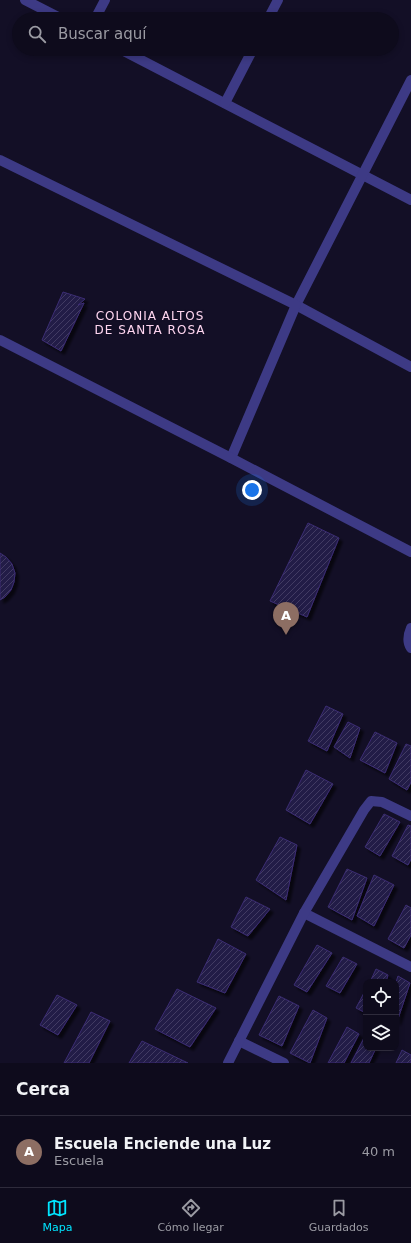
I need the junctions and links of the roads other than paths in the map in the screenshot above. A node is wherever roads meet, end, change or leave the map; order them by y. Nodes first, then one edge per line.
1 (25, 0) edge
2 (105, 0) edge
3 (278, 0) edge
4 (48, 12) edge
5 (99, 12) edge
6 (272, 12) edge
7 (134, 56) edge
8 (249, 56) edge
9 (411, 80) edge
10 (225, 103) junction
11 (0, 160) edge
12 (363, 175) junction
13 (411, 200) edge
14 (296, 305) junction
15 (0, 340) edge
16 (411, 367) edge
17 (231, 458) junction
18 (411, 552) edge
19 (411, 628) edge
20 (411, 648) edge
21 (411, 816) edge
22 (304, 914) junction
23 (411, 967) edge
24 (239, 1041) junction
25 (228, 1063) edge
26 (284, 1063) edge

1 - 4 street
2 - 5 street
3 - 6 street
7 - 10 street
8 - 10 street
9 - 12 street
10 - 12 street
11 - 14 street
12 - 13 street
12 - 14 street
14 - 16 street
14 - 17 street
15 - 17 street
17 - 18 street
19 - 20 street
21 - 22 street
22 - 23 street
22 - 24 street
24 - 25 street
24 - 26 street

